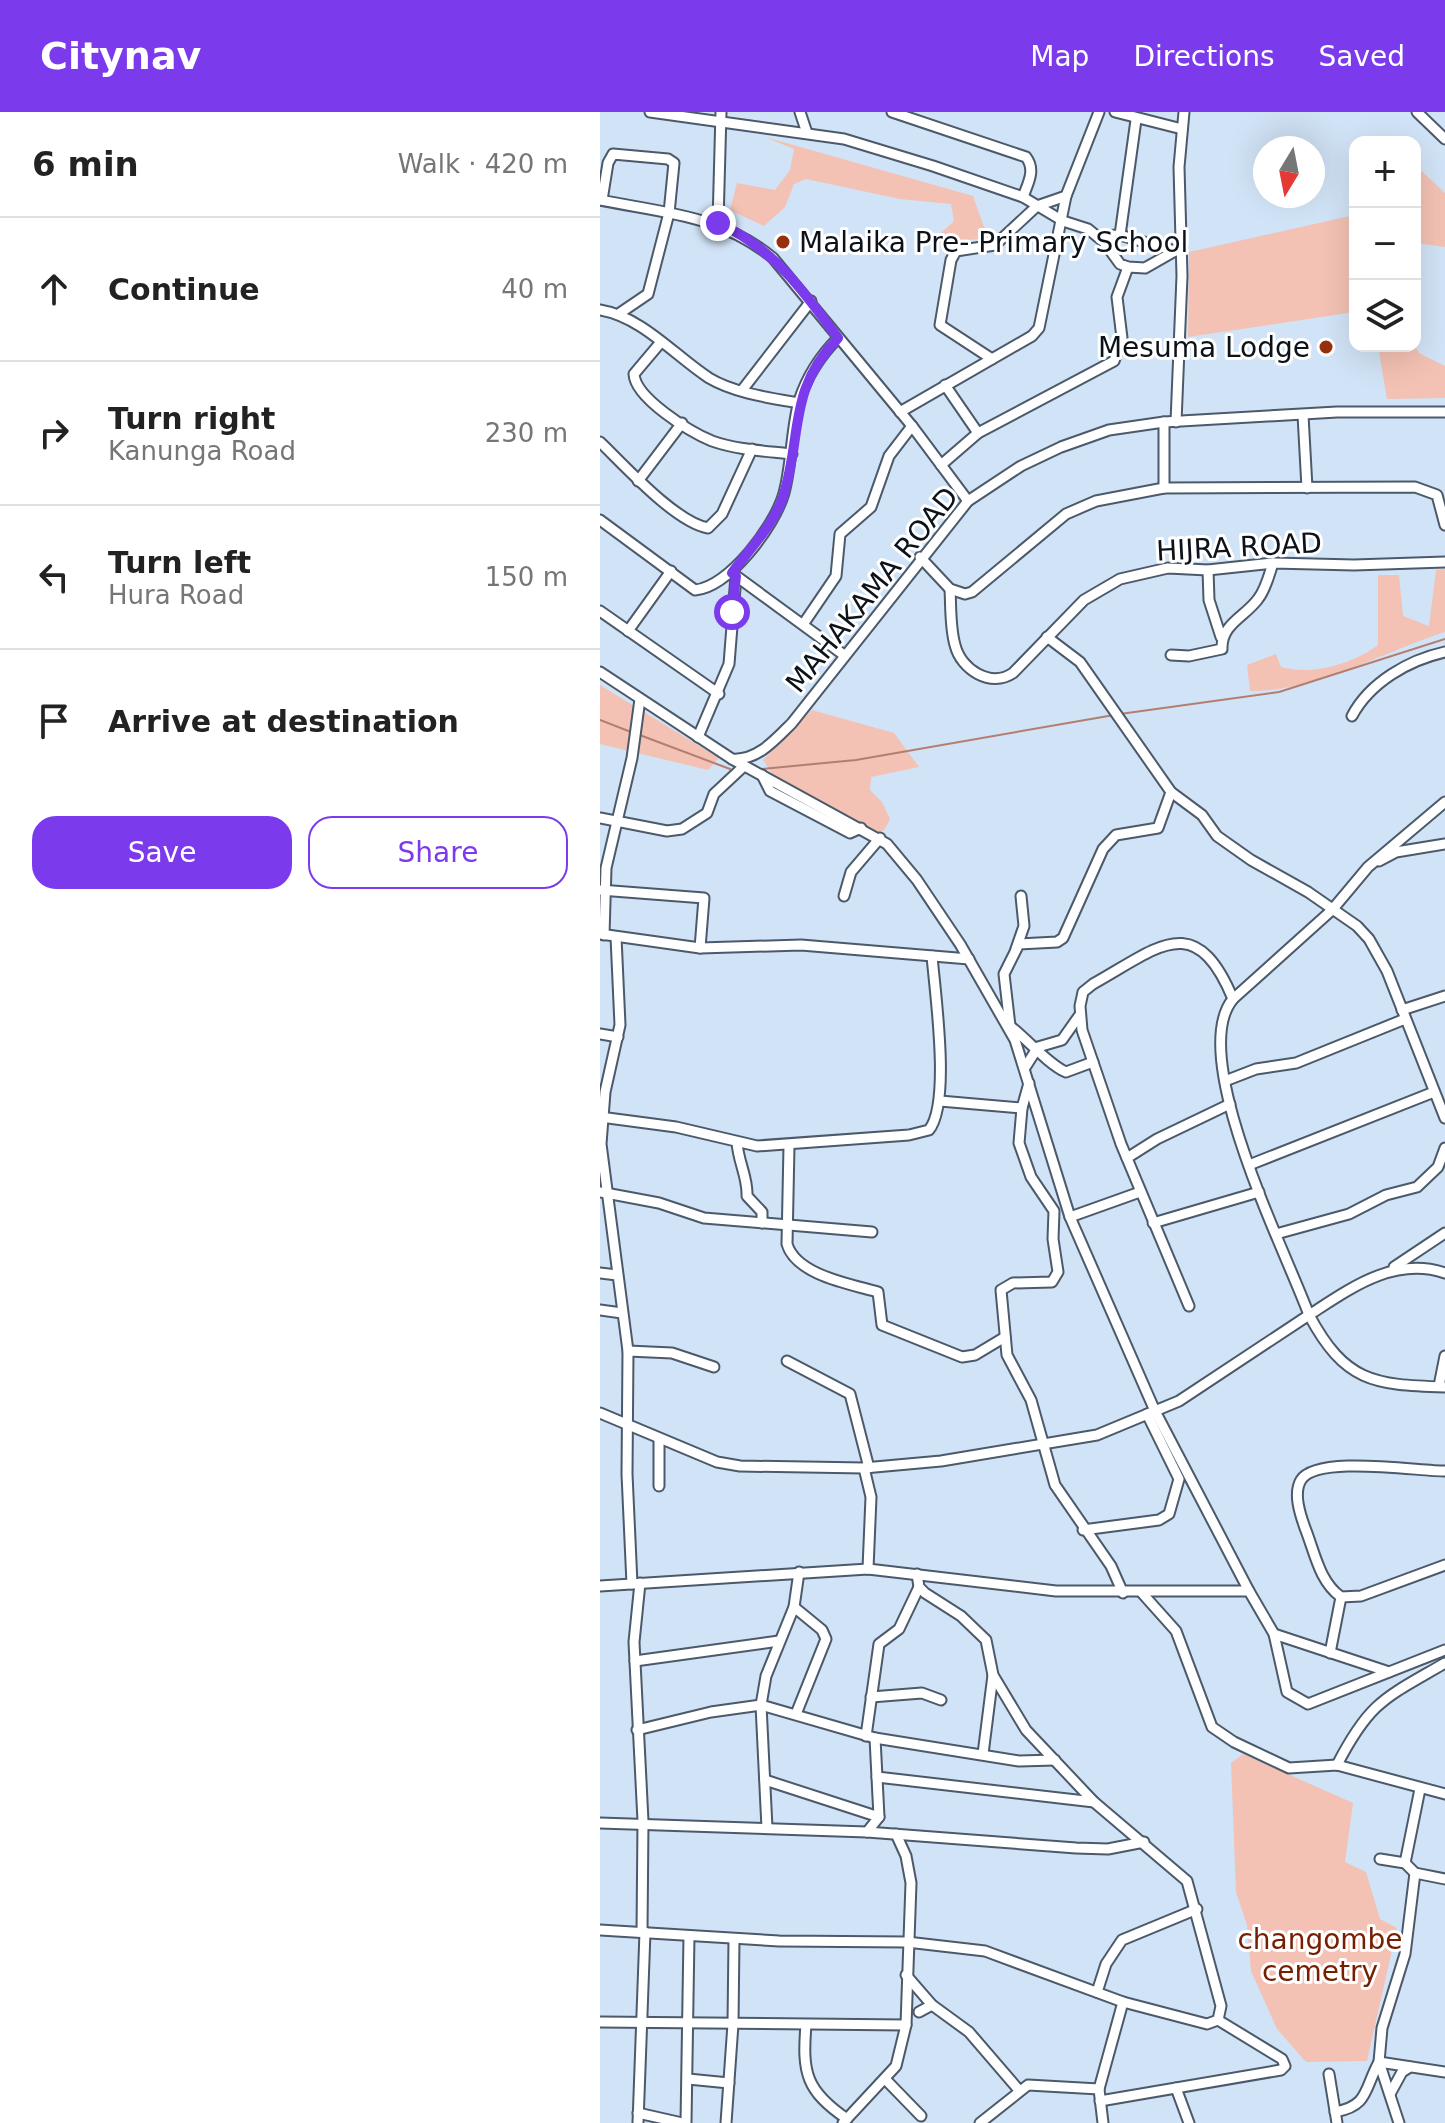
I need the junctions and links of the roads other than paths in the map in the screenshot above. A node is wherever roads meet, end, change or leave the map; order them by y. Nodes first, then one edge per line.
1 (650, 112) edge
2 (800, 112) edge
3 (892, 112) edge
4 (1099, 112) edge
5 (1115, 112) edge
6 (1184, 112) edge
7 (1417, 112) edge
8 (722, 117) edge
9 (1136, 120) junction
10 (1182, 129) junction
11 (807, 133) junction
12 (1445, 139) edge
13 (1066, 196) junction
14 (1023, 197) junction
15 (601, 200) edge
16 (1037, 206) junction
17 (669, 213) junction
18 (1063, 221) junction
19 (718, 223) junction
20 (1120, 235) junction
21 (1097, 236) junction
22 (1179, 249) junction
23 (1128, 267) junction
24 (811, 301) junction
25 (600, 310) edge
26 (620, 313) junction
27 (838, 338) junction
28 (661, 342) junction
29 (992, 359) junction
30 (945, 385) junction
31 (743, 389) junction
32 (799, 403) junction
33 (900, 412) junction
34 (1445, 412) edge
35 (1303, 415) junction
36 (1164, 422) junction
37 (1176, 422) junction
38 (682, 423) junction
39 (912, 426) junction
40 (978, 433) junction
41 (600, 442) edge
42 (752, 449) junction
43 (792, 454) junction
44 (941, 465) junction
45 (638, 481) junction
46 (1164, 488) junction
47 (1307, 488) junction
48 (968, 501) junction
49 (600, 520) edge
50 (1445, 525) edge
51 (920, 557) junction
52 (1445, 562) edge
53 (1273, 563) junction
54 (1208, 570) junction
55 (671, 571) junction
56 (734, 575) junction
57 (950, 589) junction
58 (600, 611) edge
59 (804, 623) junction
60 (628, 631) junction
61 (1047, 637) junction
62 (1221, 637) junction
63 (1445, 652) edge
64 (844, 655) junction
65 (1171, 655) dead end
66 (600, 672) edge
67 (719, 694) junction
68 (640, 699) junction
69 (1352, 716) dead end
70 (698, 737) junction
71 (732, 759) junction
72 (744, 766) junction
73 (1171, 792) junction
74 (1445, 802) edge
75 (600, 818) edge
76 (619, 823) junction
77 (880, 838) junction
78 (1445, 844) edge
79 (1368, 867) junction
80 (603, 890) edge
81 (844, 896) dead end
82 (1021, 896) dead end
83 (1332, 910) junction
84 (602, 934) edge
85 (616, 937) junction
86 (700, 948) junction
87 (1015, 952) junction
88 (932, 956) junction
89 (969, 959) junction
90 (1445, 996) edge
91 (1233, 999) junction
92 (1080, 1013) junction
93 (1404, 1014) junction
94 (1001, 1019) junction
95 (1010, 1026) junction
96 (600, 1034) edge
97 (618, 1037) junction
98 (1038, 1047) junction
99 (1093, 1062) junction
100 (1026, 1066) junction
101 (1225, 1081) junction
102 (1029, 1083) junction
103 (1434, 1092) junction
104 (940, 1101) junction
105 (1230, 1104) junction
106 (1022, 1108) junction
107 (601, 1118) edge
108 (1445, 1118) edge
109 (737, 1142) junction
110 (789, 1146) junction
111 (1445, 1148) edge
112 (1127, 1158) junction
113 (1249, 1165) junction
114 (604, 1192) edge
115 (1140, 1192) junction
116 (1259, 1192) junction
117 (1070, 1217) junction
118 (762, 1223) junction
119 (1153, 1223) junction
120 (787, 1224) junction
121 (872, 1232) dead end
122 (1445, 1233) edge
123 (1276, 1234) junction
124 (1391, 1269) junction
125 (600, 1273) edge
126 (1445, 1273) edge
127 (617, 1275) junction
128 (1189, 1306) dead end
129 (600, 1310) edge
130 (622, 1313) junction
131 (1309, 1315) junction
132 (1005, 1337) junction
133 (628, 1351) junction
134 (1445, 1356) edge
135 (787, 1361) dead end
136 (714, 1367) dead end
137 (1442, 1386) edge
138 (600, 1413) edge
139 (1151, 1413) junction
140 (630, 1428) junction
141 (659, 1440) junction
142 (1046, 1445) junction
143 (867, 1468) junction
144 (1445, 1471) edge
145 (659, 1486) dead end
146 (1083, 1530) junction
147 (1445, 1565) edge
148 (868, 1569) junction
149 (799, 1572) junction
150 (917, 1574) junction
151 (636, 1584) junction
152 (600, 1586) edge
153 (919, 1587) junction
154 (1249, 1591) junction
155 (1123, 1593) junction
156 (1142, 1593) junction
157 (1341, 1597) junction
158 (794, 1607) junction
159 (1274, 1634) junction
160 (779, 1641) junction
161 (1445, 1650) edge
162 (1330, 1653) junction
163 (635, 1661) junction
164 (1445, 1663) edge
165 (1389, 1672) junction
166 (993, 1675) junction
167 (871, 1697) junction
168 (941, 1700) dead end
169 (761, 1705) junction
170 (796, 1714) junction
171 (637, 1730) junction
172 (871, 1737) junction
173 (983, 1754) junction
174 (1055, 1760) junction
175 (1337, 1765) junction
176 (877, 1777) junction
177 (765, 1780) junction
178 (1420, 1789) junction
179 (1445, 1794) edge
180 (1094, 1802) junction
181 (879, 1817) junction
182 (643, 1821) junction
183 (600, 1823) edge
184 (767, 1828) junction
185 (867, 1832) junction
186 (896, 1834) junction
187 (1144, 1842) junction
188 (1380, 1859) dead end
189 (1405, 1863) junction
190 (1415, 1873) junction
191 (1445, 1879) edge
192 (1197, 1909) junction
193 (600, 1930) edge
194 (643, 1932) junction
195 (689, 1936) junction
196 (734, 1939) junction
197 (907, 1942) junction
198 (906, 1975) junction
199 (1097, 1992) junction
200 (1123, 2002) junction
201 (932, 2005) junction
202 (919, 2012) dead end
203 (1218, 2020) junction
204 (600, 2022) edge
205 (642, 2023) junction
206 (690, 2023) junction
207 (733, 2024) junction
208 (806, 2025) junction
209 (906, 2025) junction
210 (1379, 2062) junction
211 (1410, 2067) junction
212 (1445, 2072) edge
213 (1329, 2074) dead end
214 (688, 2079) junction
215 (887, 2081) junction
216 (729, 2083) junction
217 (1176, 2088) junction
218 (1018, 2089) junction
219 (1099, 2089) junction
220 (1390, 2094) junction
221 (1100, 2101) junction
222 (921, 2116) dead end
223 (638, 2118) edge
224 (1336, 2118) edge
225 (848, 2121) edge
226 (684, 2123) edge
227 (726, 2123) edge
228 (980, 2123) edge
229 (1103, 2123) edge
230 (1189, 2123) edge
231 (1399, 2123) edge

1 - 8 street
2 - 11 street
3 - 14 street
4 - 13 street
5 - 9 street
6 - 10 street
7 - 12 street
8 - 11 street
8 - 19 street
9 - 10 street
9 - 20 street
10 - 22 street
11 - 14 street
13 - 16 street
13 - 18 street
14 - 16 street
15 - 17 street
15 - 17 street
16 - 18 street
16 - 29 street
17 - 19 street
17 - 26 street
18 - 21 street
18 - 29 street
19 - 24 street
20 - 21 street
20 - 22 street
21 - 23 street
22 - 23 street
22 - 37 street
23 - 40 street
24 - 27 street
24 - 31 street
25 - 26 street
26 - 28 street
27 - 32 street
27 - 33 street
28 - 31 street
28 - 38 street
29 - 30 street
30 - 33 street
30 - 40 street
31 - 32 street
32 - 43 street
33 - 39 street
34 - 35 street, MAHAKAMA ROAD
35 - 37 street, MAHAKAMA ROAD
35 - 47 street
36 - 37 street, MAHAKAMA ROAD
36 - 46 street
36 - 48 street, MAHAKAMA ROAD
38 - 42 street
38 - 45 street
39 - 44 street
39 - 59 street
40 - 44 street
41 - 45 street
42 - 43 street
42 - 45 street
43 - 56 street
44 - 48 street
46 - 47 street
46 - 57 street
47 - 50 street
48 - 51 street, MAHAKAMA ROAD
49 - 55 street
51 - 57 street
51 - 64 street, MAHAKAMA ROAD
52 - 53 street, HIJRA ROAD
53 - 54 street, HIJRA ROAD
53 - 62 street
54 - 61 street, HIJRA ROAD
54 - 62 street
55 - 56 street
55 - 60 street
56 - 59 street
56 - 67 street
57 - 61 street, HIJRA ROAD
58 - 60 street
59 - 64 street
60 - 67 street
61 - 73 street
62 - 65 street
63 - 69 street
64 - 71 street, MAHAKAMA ROAD
66 - 68 street
67 - 70 street
68 - 70 street
68 - 76 street
70 - 71 street
71 - 72 street
72 - 76 street
72 - 77 street
73 - 83 street
73 - 87 street
74 - 79 street
75 - 76 street
76 - 80 street
77 - 81 street
77 - 89 street
78 - 79 street
79 - 83 street
80 - 84 street
80 - 86 street
82 - 87 street
83 - 91 street
83 - 93 street
84 - 85 street
85 - 86 street
85 - 97 street
86 - 88 street
87 - 95 street
88 - 89 street
88 - 104 street
89 - 94 street
90 - 93 street
91 - 92 street
91 - 101 street
92 - 98 street
92 - 99 street
93 - 101 street
93 - 103 street
94 - 95 street
94 - 100 street
95 - 98 street
96 - 97 street
97 - 107 street
98 - 99 street
98 - 100 street
99 - 112 street
100 - 102 street
101 - 105 street
102 - 106 street
102 - 117 street
103 - 108 street
103 - 113 street
104 - 106 street
104 - 110 street
105 - 112 street
105 - 113 street
106 - 132 street
107 - 109 street
107 - 114 street
109 - 110 street
109 - 118 street
110 - 120 street
111 - 123 street
112 - 115 street
113 - 116 street
114 - 118 street
114 - 127 street
115 - 117 street
115 - 119 street
116 - 119 street
116 - 123 street
117 - 139 street
118 - 120 street
119 - 128 street
120 - 121 street
120 - 132 street
122 - 124 street
123 - 131 street
124 - 126 street
124 - 131 street
125 - 127 street
127 - 130 street
129 - 130 street
130 - 133 street
131 - 137 street
131 - 139 street
132 - 142 street
133 - 136 street
133 - 140 street
134 - 137 street
135 - 143 street
138 - 140 street
139 - 142 street
139 - 146 street
139 - 154 street
140 - 141 street
140 - 151 street
141 - 143 street
141 - 145 street
142 - 143 street
142 - 146 street
143 - 148 street
144 - 157 street
146 - 155 street
147 - 157 street
148 - 149 street
148 - 150 street
149 - 151 street
149 - 158 street
150 - 153 street
150 - 155 street
151 - 152 street
151 - 163 street
153 - 166 street
153 - 167 street
154 - 156 street
154 - 159 street
155 - 156 street
156 - 175 street
157 - 162 street
158 - 160 street
158 - 170 street
159 - 162 street
159 - 165 street
160 - 163 street
160 - 169 street
161 - 165 street
162 - 165 street
163 - 171 street
164 - 175 street
166 - 173 street
166 - 174 street
167 - 168 street
167 - 172 street
169 - 170 street
169 - 171 street
169 - 177 street
170 - 172 street
171 - 182 street
172 - 173 street
172 - 176 street
173 - 174 street
174 - 180 street
175 - 178 street
176 - 180 street
176 - 181 street
177 - 181 street
177 - 184 street
178 - 179 street
178 - 189 street
180 - 187 street
181 - 185 street
182 - 183 street
182 - 184 street
182 - 194 street
184 - 185 street
185 - 186 street
186 - 187 street
186 - 197 street
187 - 192 street
188 - 189 street
189 - 190 street
190 - 191 street
190 - 210 street
192 - 199 street
192 - 203 street
193 - 194 street
194 - 195 street
194 - 205 street
195 - 196 street
195 - 206 street
196 - 197 street
196 - 207 street
197 - 198 street
197 - 199 street
198 - 201 street
198 - 209 street
199 - 200 street
200 - 203 street
200 - 219 street
201 - 202 street
201 - 218 street
203 - 217 street
204 - 205 street
205 - 206 street
205 - 223 street
206 - 207 street
206 - 214 street
207 - 208 street
207 - 216 street
208 - 209 street
208 - 225 street
209 - 215 street
210 - 211 street
210 - 220 street
210 - 224 street
211 - 212 street
211 - 220 street
213 - 224 street
214 - 216 street
214 - 226 street
215 - 222 street
215 - 225 street
216 - 227 street
217 - 221 street
217 - 230 street
218 - 219 street
218 - 228 street
219 - 221 street
220 - 231 street
221 - 229 street
223 - 226 street

